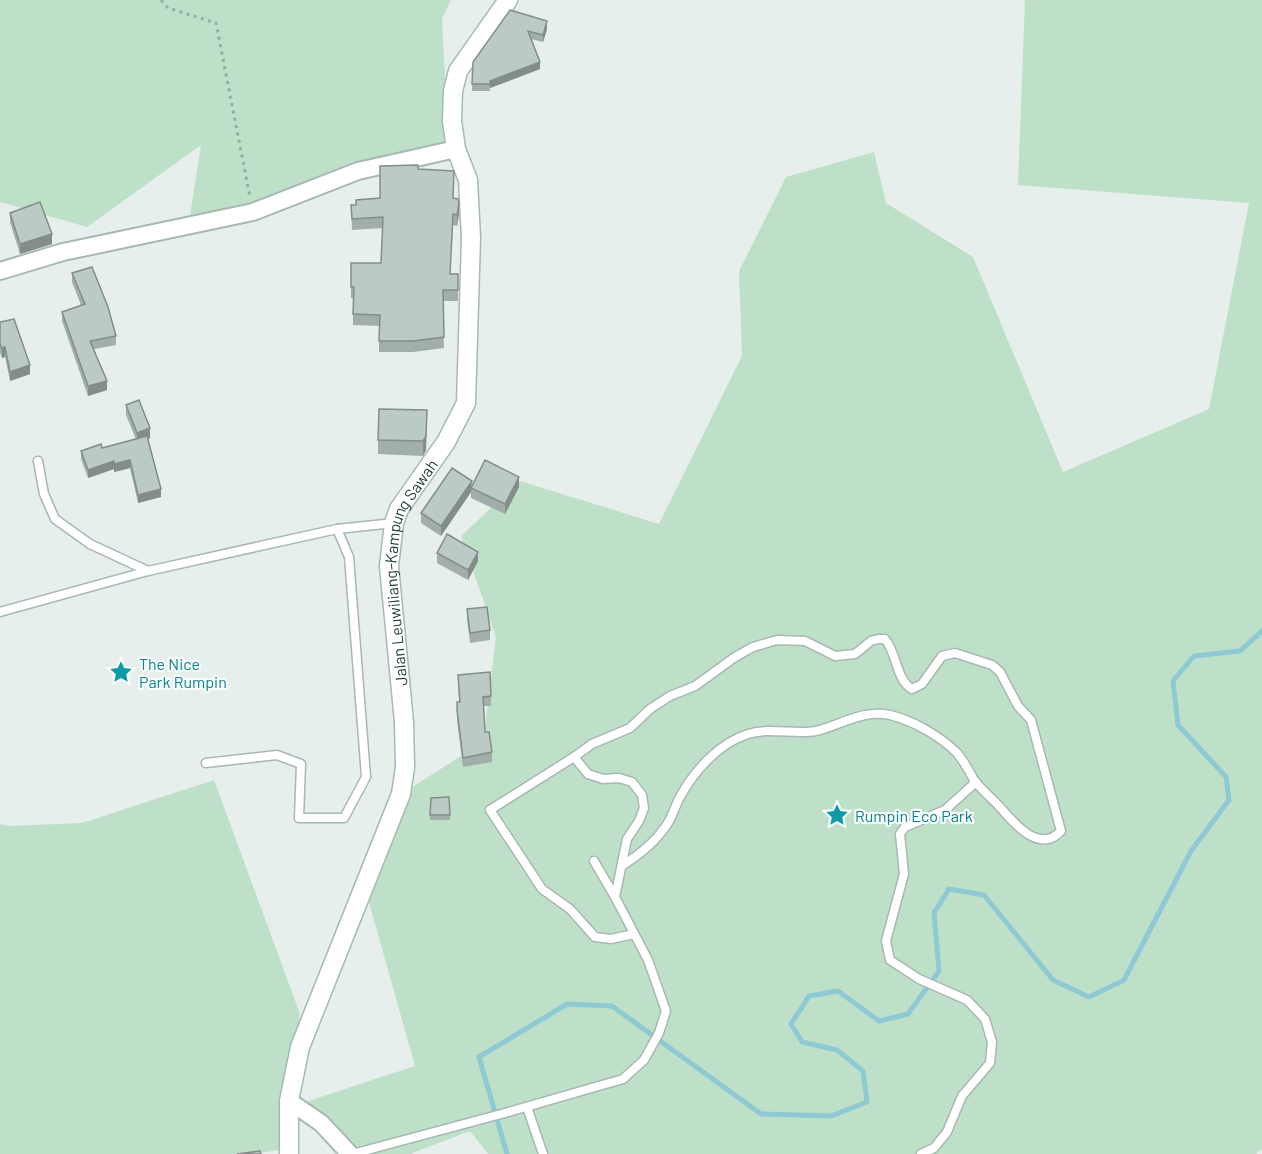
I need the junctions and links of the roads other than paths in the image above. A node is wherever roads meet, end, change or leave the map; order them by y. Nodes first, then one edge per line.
1 (508, 0) edge
2 (456, 149) junction
3 (0, 270) edge
4 (38, 461) dead end
5 (394, 523) junction
6 (337, 530) junction
7 (148, 571) junction
8 (0, 612) edge
9 (574, 757) junction
10 (206, 763) dead end
11 (976, 782) junction
12 (594, 861) dead end
13 (622, 865) junction
14 (615, 897) junction
15 (634, 934) junction
16 (290, 1101) junction
17 (527, 1107) junction
18 (289, 1154) edge
19 (351, 1154) edge
20 (543, 1154) edge
21 (921, 1154) edge

1 - 2 main road, Jalan Leuwiliang–Kampung Sawah
2 - 3 street
2 - 5 main road, Jalan Leuwiliang–Kampung Sawah
4 - 7 lane
5 - 6 lane
5 - 16 main road, Jalan Leuwiliang–Kampung Sawah
6 - 7 lane
6 - 10 lane
7 - 8 lane
9 - 11 lane
9 - 13 lane
9 - 15 lane
11 - 13 lane
11 - 21 lane
12 - 14 lane
13 - 14 lane
14 - 15 lane
15 - 17 lane
16 - 18 main road, Jalan Leuwiliang–Kampung Sawah
16 - 19 street
17 - 19 lane
17 - 20 lane

